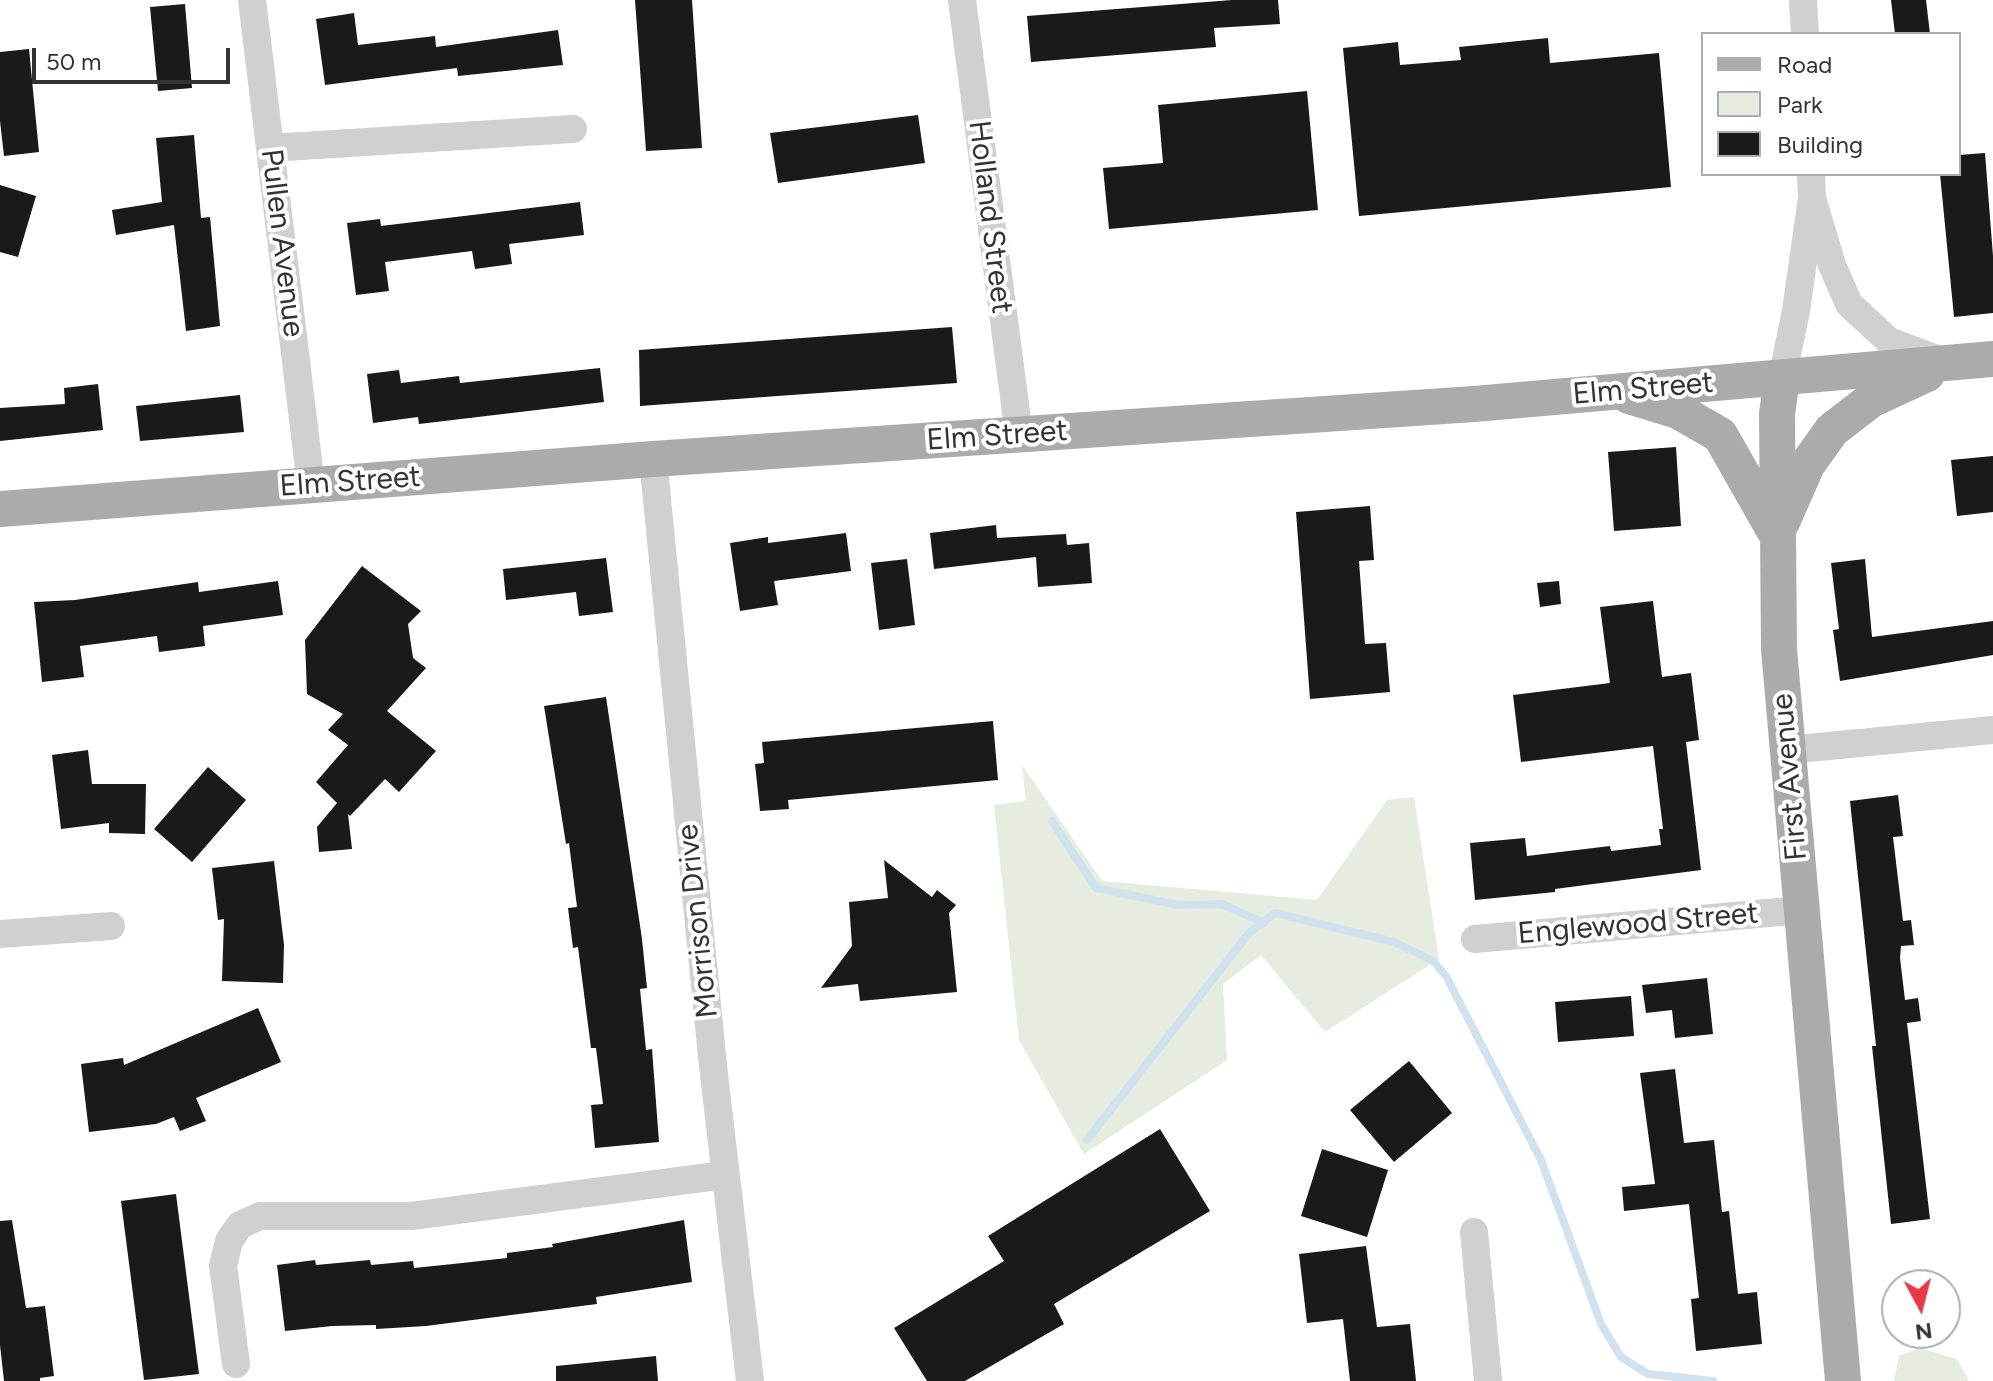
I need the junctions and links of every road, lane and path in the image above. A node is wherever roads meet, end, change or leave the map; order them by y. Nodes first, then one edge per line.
1 (252, 0) edge
2 (962, 0) edge
3 (1803, 0) edge
4 (1805, 32) edge
5 (573, 129) dead end
6 (270, 148) junction
7 (1812, 186) edge
8 (1993, 359) edge
9 (1953, 363) junction
10 (1782, 378) junction
11 (1613, 390) junction
12 (1019, 435) junction
13 (653, 459) junction
14 (311, 485) junction
15 (0, 509) edge
16 (1777, 535) junction
17 (1993, 730) edge
18 (1788, 750) junction
19 (1802, 910) junction
20 (111, 926) dead end
21 (0, 934) edge
22 (1475, 939) dead end
23 (725, 1175) junction
24 (1474, 1232) dead end
25 (236, 1364) dead end
26 (750, 1381) edge
27 (1488, 1381) edge
28 (1843, 1381) edge

1 - 6 street, Pullen Avenue
2 - 12 street, Holland Street
3 - 4 street
5 - 6 street
6 - 14 street, Pullen Avenue
7 - 9 street
7 - 10 street, First Avenue
8 - 9 main road, Elm Street
9 - 10 main road, Elm Street
9 - 16 main road
10 - 11 main road, Elm Street
10 - 16 main road, First Avenue
11 - 12 main road, Elm Street
11 - 16 main road
12 - 13 main road, Elm Street
13 - 14 main road, Elm Street
13 - 23 street, Morrison Drive
14 - 15 main road, Elm Street
16 - 18 main road, First Avenue
17 - 18 street
18 - 19 main road, First Avenue
19 - 22 street, Englewood Street
19 - 28 main road, First Avenue
20 - 21 street
23 - 25 street
23 - 26 street, Morrison Drive
24 - 27 street

